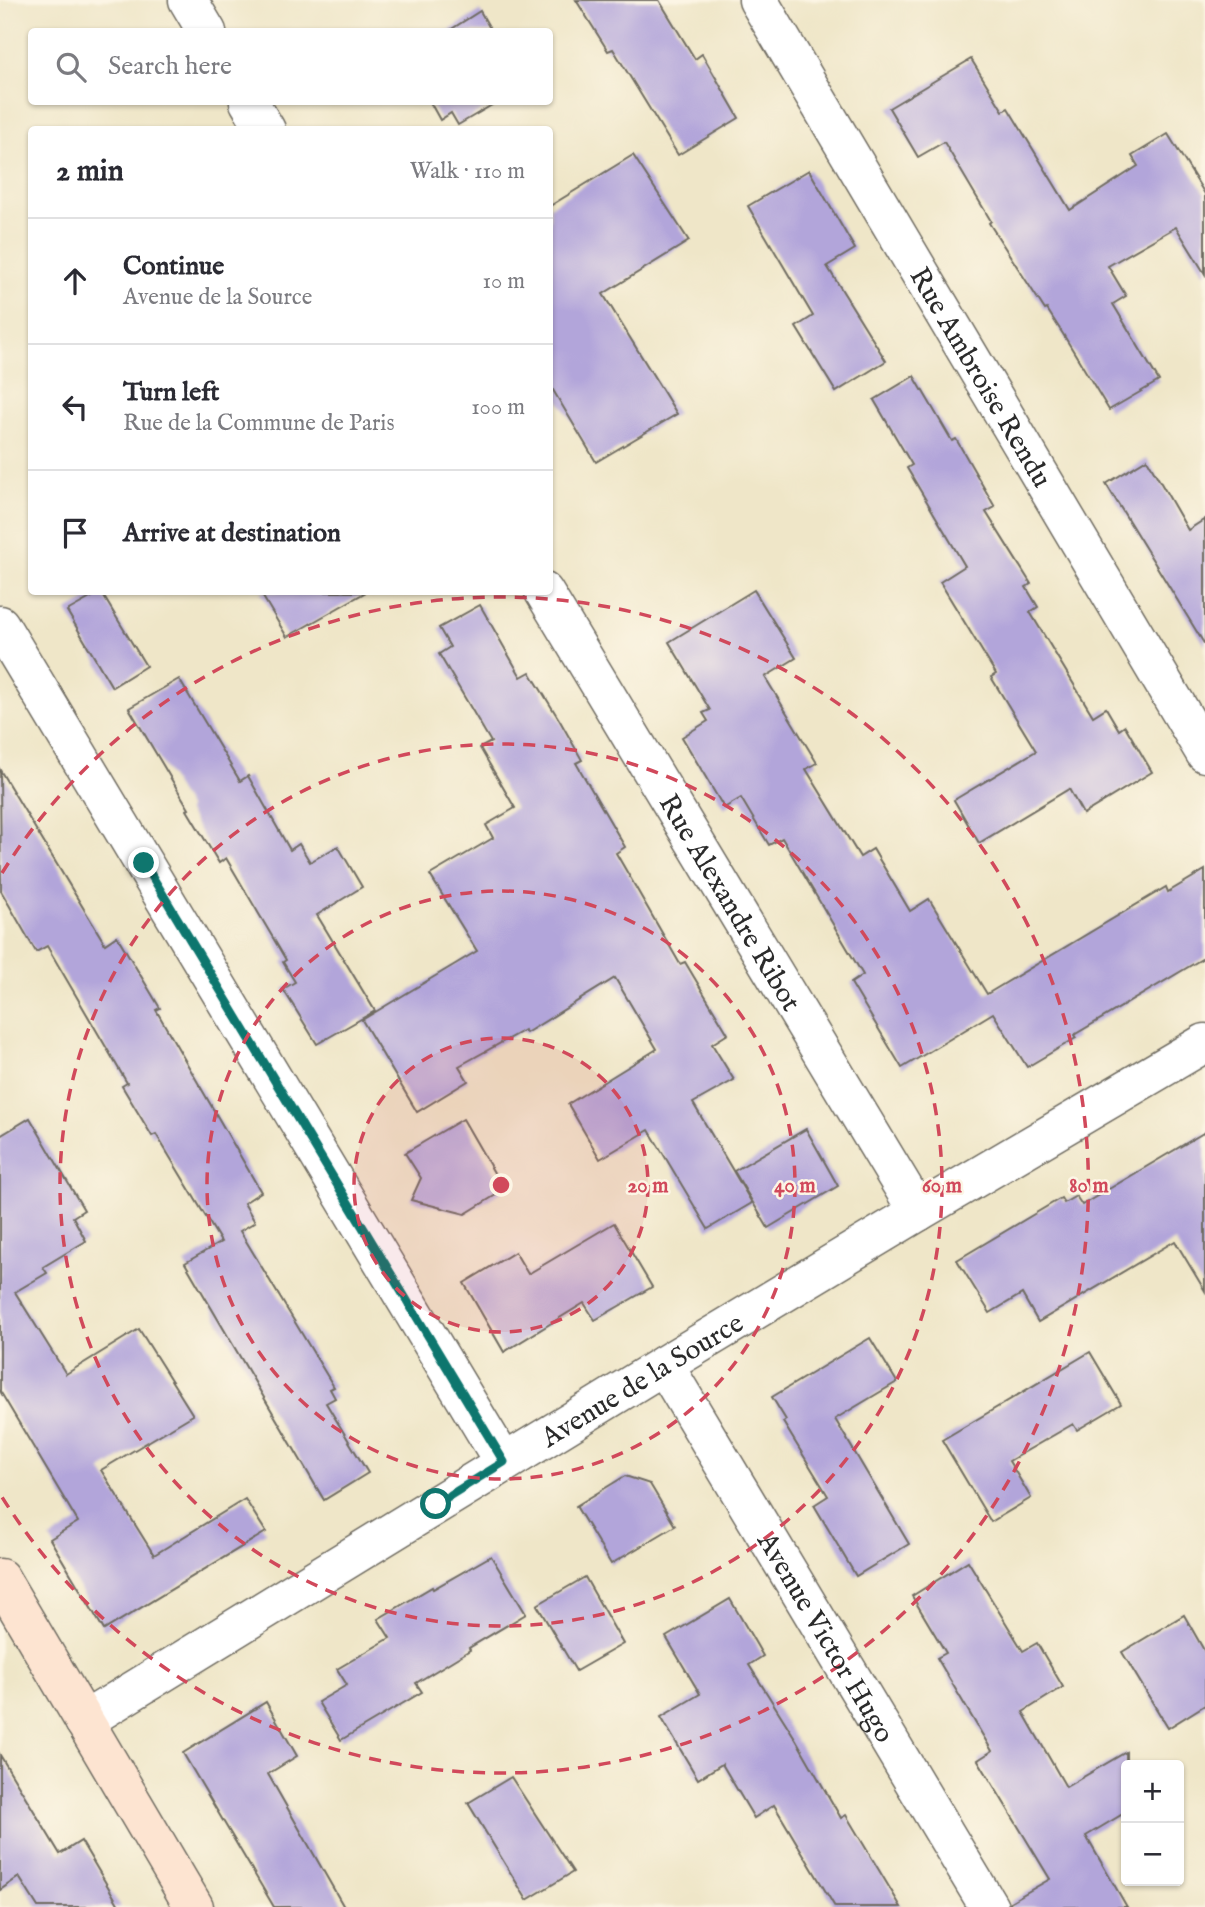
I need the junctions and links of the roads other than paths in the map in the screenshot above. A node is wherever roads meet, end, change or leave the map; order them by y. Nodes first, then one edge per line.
1 (188, 0) edge
2 (758, 0) edge
3 (205, 28) edge
4 (251, 105) edge
5 (264, 126) edge
6 (546, 595) edge
7 (0, 625) edge
8 (1205, 753) edge
9 (1205, 1043) edge
10 (918, 1212) junction
11 (664, 1365) junction
12 (504, 1462) junction
13 (0, 1578) edge
14 (84, 1721) junction
15 (194, 1907) edge
16 (989, 1907) edge

1 - 3 street
2 - 8 street, Rue Ambroise Rendu
4 - 5 street
6 - 10 street, Rue Alexandre Ribot
7 - 12 street
9 - 10 street, Avenue de la Source
10 - 11 street, Avenue de la Source
11 - 12 street, Avenue de la Source
11 - 16 street, Avenue Victor Hugo
12 - 14 street, Avenue de la Source
13 - 14 street
14 - 15 street

